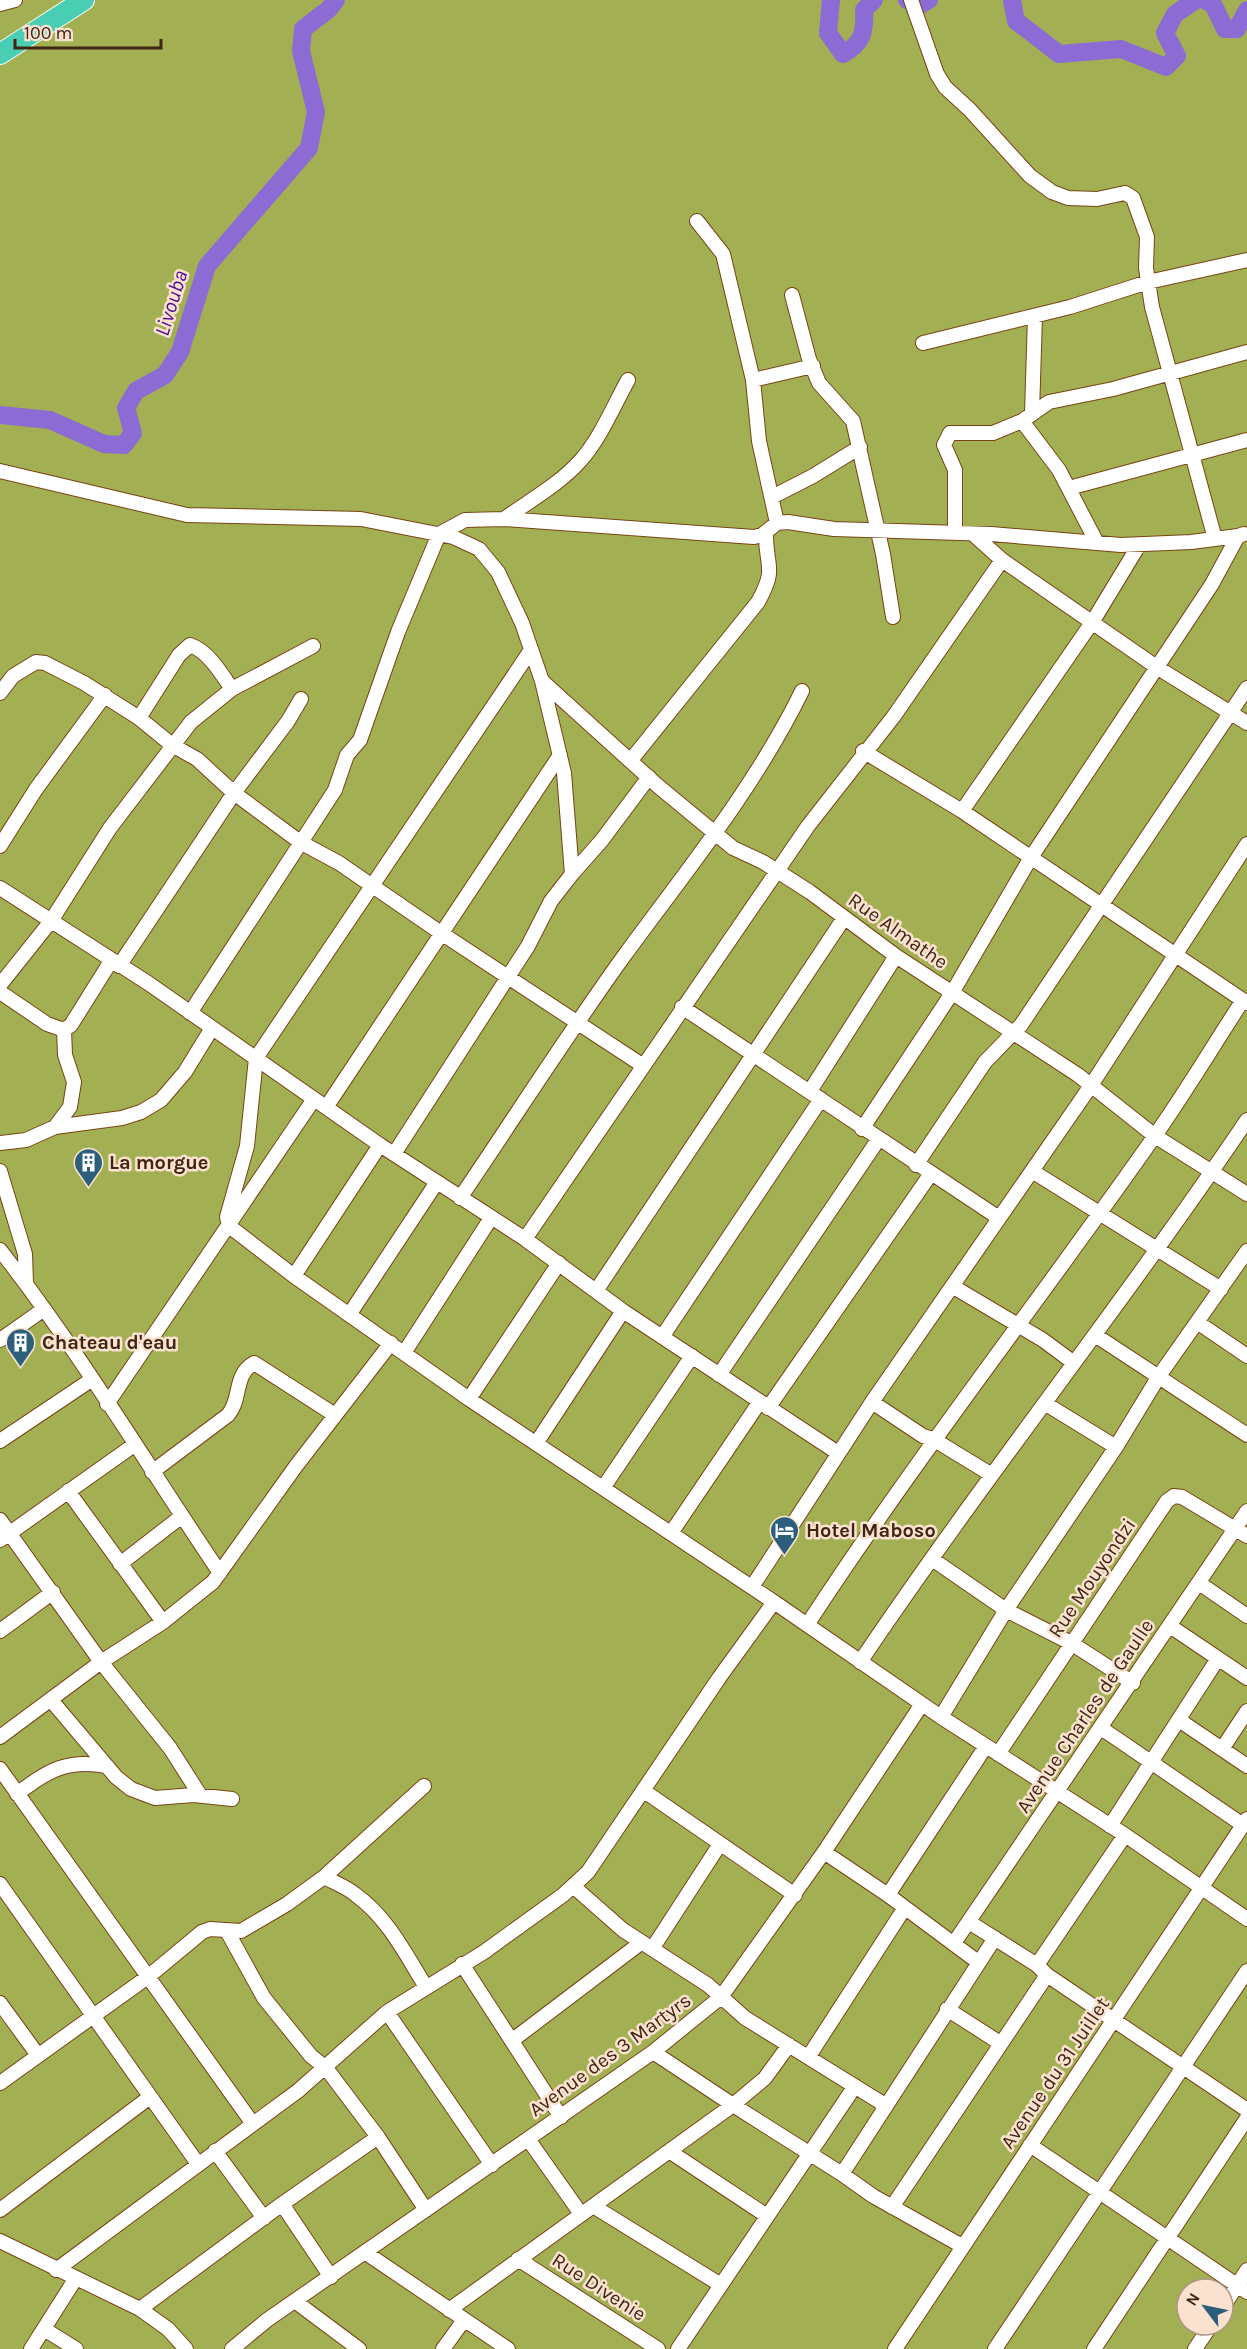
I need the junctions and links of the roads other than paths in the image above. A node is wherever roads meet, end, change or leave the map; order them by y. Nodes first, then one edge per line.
1 (15, 0) edge
2 (84, 0) edge
3 (0, 4) edge
4 (913, 6) edge
5 (0, 54) edge
6 (697, 221) dead end
7 (1247, 260) edge
8 (1148, 282) junction
9 (792, 296) dead end
10 (1035, 316) junction
11 (923, 343) dead end
12 (1247, 352) edge
13 (813, 366) junction
14 (1169, 374) junction
15 (628, 380) dead end
16 (753, 380) junction
17 (1027, 417) junction
18 (1247, 440) edge
19 (860, 447) junction
20 (1191, 454) junction
21 (0, 471) edge
22 (1069, 488) junction
23 (772, 497) junction
24 (504, 519) junction
25 (771, 527) junction
26 (876, 530) junction
27 (955, 533) junction
28 (439, 534) junction
29 (973, 534) junction
30 (1243, 534) edge
31 (1215, 540) junction
32 (1096, 541) junction
33 (1139, 545) junction
34 (1002, 560) junction
35 (893, 617) dead end
36 (1093, 621) junction
37 (314, 646) dead end
38 (531, 650) junction
39 (1158, 668) junction
40 (542, 681) junction
41 (1247, 688) edge
42 (231, 689) junction
43 (802, 692) dead end
44 (0, 693) edge
45 (105, 695) junction
46 (301, 699) dead end
47 (1231, 713) junction
48 (139, 718) junction
49 (1247, 723) edge
50 (172, 745) junction
51 (863, 751) junction
52 (560, 755) junction
53 (632, 760) junction
54 (649, 777) junction
55 (234, 793) junction
56 (962, 811) junction
57 (715, 835) junction
58 (300, 842) junction
59 (1247, 844) edge
60 (0, 846) edge
61 (1030, 860) junction
62 (778, 871) junction
63 (572, 874) junction
64 (372, 885) junction
65 (0, 888) edge
66 (1100, 905) junction
67 (844, 918) junction
68 (51, 921) junction
69 (441, 933) junction
70 (1175, 954) junction
71 (896, 956) junction
72 (115, 964) junction
73 (508, 978) junction
74 (0, 985) edge
75 (0, 992) edge
76 (952, 993) junction
77 (1245, 1002) edge
78 (682, 1007) junction
79 (190, 1014) junction
80 (578, 1022) junction
81 (212, 1028) junction
82 (64, 1030) junction
83 (1013, 1031) junction
84 (754, 1054) junction
85 (256, 1058) junction
86 (642, 1065) junction
87 (1090, 1087) junction
88 (815, 1095) junction
89 (314, 1098) junction
90 (327, 1106) junction
91 (1247, 1119) edge
92 (56, 1127) junction
93 (862, 1129) junction
94 (1155, 1136) junction
95 (878, 1140) junction
96 (0, 1143) edge
97 (380, 1145) junction
98 (394, 1154) junction
99 (916, 1165) junction
100 (1213, 1170) junction
101 (0, 1171) edge
102 (1032, 1171) junction
103 (930, 1174) junction
104 (437, 1182) junction
105 (1247, 1194) edge
106 (460, 1198) junction
107 (1099, 1214) junction
108 (491, 1218) junction
109 (999, 1218) junction
110 (229, 1226) junction
111 (525, 1239) junction
112 (1158, 1248) junction
113 (0, 1250) edge
114 (1247, 1251) edge
115 (559, 1263) junction
116 (294, 1276) junction
117 (26, 1283) junction
118 (952, 1287) junction
119 (1221, 1289) junction
120 (596, 1291) junction
121 (44, 1309) junction
122 (623, 1311) junction
123 (349, 1315) junction
124 (1197, 1322) junction
125 (1018, 1325) junction
126 (1095, 1335) junction
127 (662, 1337) junction
128 (0, 1340) edge
129 (390, 1343) junction
130 (404, 1353) junction
131 (692, 1356) junction
132 (1247, 1356) edge
133 (1074, 1363) junction
134 (719, 1376) junction
135 (1159, 1376) junction
136 (91, 1380) junction
137 (469, 1399) junction
138 (872, 1402) junction
139 (107, 1404) junction
140 (1046, 1404) junction
141 (763, 1405) junction
142 (335, 1415) junction
143 (1247, 1435) edge
144 (933, 1439) junction
145 (0, 1441) edge
146 (537, 1442) junction
147 (134, 1445) junction
148 (1116, 1447) junction
149 (838, 1454) junction
150 (152, 1472) junction
151 (992, 1475) junction
152 (603, 1488) junction
153 (68, 1491) junction
154 (1247, 1511) edge
155 (182, 1516) junction
156 (0, 1520) edge
157 (1241, 1532) edge
158 (671, 1533) junction
159 (5, 1537) edge
160 (932, 1559) junction
161 (120, 1564) junction
162 (220, 1573) junction
163 (1199, 1583) junction
164 (752, 1587) junction
165 (53, 1592) junction
166 (774, 1602) junction
167 (1006, 1610) junction
168 (1247, 1616) edge
169 (163, 1622) junction
170 (807, 1625) junction
171 (1170, 1626) junction
172 (0, 1631) edge
173 (1071, 1643) junction
174 (1217, 1660) junction
175 (101, 1662) junction
176 (860, 1662) junction
177 (1247, 1678) edge
178 (1133, 1683) junction
179 (51, 1700) junction
180 (922, 1704) junction
181 (1247, 1711) edge
182 (940, 1717) junction
183 (1179, 1720) junction
184 (1101, 1728) junction
185 (0, 1737) edge
186 (986, 1746) junction
187 (1222, 1749) junction
188 (998, 1754) junction
189 (1150, 1761) junction
190 (107, 1766) junction
191 (1247, 1766) edge
192 (0, 1769) edge
193 (424, 1786) dead end
194 (1056, 1790) junction
195 (644, 1791) junction
196 (17, 1794) junction
197 (200, 1795) junction
198 (232, 1799) dead end
199 (1245, 1822) edge
200 (1110, 1826) junction
201 (1125, 1836) junction
202 (720, 1844) junction
203 (824, 1852) junction
204 (324, 1877) junction
205 (0, 1884) edge
206 (573, 1886) junction
207 (1201, 1888) junction
208 (795, 1894) junction
209 (888, 1895) junction
210 (904, 1909) junction
211 (1247, 1919) edge
212 (969, 1922) junction
213 (227, 1931) junction
214 (995, 1938) junction
215 (954, 1943) junction
216 (647, 1945) junction
217 (978, 1962) junction
218 (462, 1964) junction
219 (1042, 1970) junction
220 (1247, 1971) edge
221 (148, 1976) junction
222 (426, 1987) junction
223 (721, 1997) junction
224 (0, 2003) edge
225 (947, 2009) junction
226 (387, 2012) junction
227 (93, 2016) junction
228 (1114, 2019) junction
229 (514, 2039) junction
230 (1000, 2043) junction
231 (789, 2045) junction
232 (653, 2052) junction
233 (37, 2054) junction
234 (809, 2056) junction
235 (1181, 2067) junction
236 (326, 2068) junction
237 (0, 2083) edge
238 (855, 2086) junction
239 (150, 2097) junction
240 (733, 2105) junction
241 (885, 2105) junction
242 (1247, 2110) edge
243 (561, 2117) junction
244 (1247, 2118) edge
245 (253, 2124) junction
246 (378, 2137) junction
247 (528, 2139) junction
248 (1030, 2145) junction
249 (214, 2151) junction
250 (669, 2151) junction
251 (808, 2154) junction
252 (198, 2164) junction
253 (492, 2164) junction
254 (842, 2174) junction
255 (1100, 2192) junction
256 (282, 2204) junction
257 (593, 2206) junction
258 (892, 2207) junction
259 (0, 2210) edge
260 (426, 2210) junction
261 (581, 2214) junction
262 (767, 2216) junction
263 (264, 2218) junction
264 (1166, 2238) junction
265 (1, 2244) edge
266 (962, 2246) junction
267 (366, 2253) junction
268 (518, 2259) junction
269 (56, 2270) junction
270 (1247, 2270) edge
271 (331, 2277) junction
272 (76, 2278) junction
273 (721, 2285) junction
274 (1242, 2289) edge
275 (296, 2302) junction
276 (140, 2310) junction
277 (449, 2310) junction
278 (464, 2320) junction
279 (44, 2329) junction
280 (651, 2347) edge
281 (32, 2349) edge
282 (76, 2349) edge
283 (186, 2349) edge
284 (231, 2349) edge
285 (358, 2349) edge
286 (442, 2349) edge
287 (508, 2349) edge
288 (678, 2349) edge
289 (895, 2349) edge
290 (995, 2349) edge
291 (1094, 2349) edge

1 - 3 street
2 - 5 highway
4 - 8 street
6 - 16 street
7 - 8 street
8 - 10 street
8 - 14 street
9 - 13 street
10 - 11 street
10 - 17 street
12 - 14 street
13 - 16 street
13 - 19 street
14 - 17 street
14 - 20 street
15 - 24 street
16 - 23 street
17 - 22 street
17 - 27 street
18 - 20 street
19 - 23 street
19 - 26 street
20 - 22 street
20 - 31 street
21 - 28 street
22 - 32 street
23 - 25 street
24 - 25 street
24 - 28 street
25 - 26 street
25 - 53 street
26 - 27 street
26 - 35 street
27 - 29 street
28 - 38 street
28 - 58 street
29 - 32 street
29 - 34 street
30 - 31 street
30 - 39 street
31 - 33 street
32 - 33 street
33 - 36 street
34 - 36 street
34 - 51 street
36 - 39 street
36 - 56 street
37 - 42 street
38 - 40 street
38 - 64 street
39 - 47 street
39 - 61 street
40 - 52 street
40 - 53 street, Rue Almathe
41 - 47 street
42 - 48 street
42 - 50 street
43 - 57 street
44 - 45 street
45 - 48 street
45 - 60 street
46 - 55 street
47 - 49 street
47 - 66 street
48 - 50 street
50 - 55 street
50 - 68 street
51 - 56 street
51 - 62 street
52 - 63 street
52 - 69 street
53 - 54 street, Rue Almathe
54 - 57 street, Rue Almathe
54 - 63 street
55 - 58 street
55 - 72 street
56 - 61 street
57 - 62 street, Rue Almathe
57 - 80 street
58 - 64 street
58 - 79 street
59 - 70 street
61 - 66 street
61 - 76 street
62 - 67 street, Rue Almathe
62 - 78 street
63 - 73 street
64 - 69 street
64 - 85 street
65 - 68 street
66 - 70 street
66 - 83 street
67 - 71 street, Rue Almathe
67 - 84 street
68 - 72 street
68 - 74 street
69 - 73 street
69 - 90 street
70 - 77 street
70 - 87 street
71 - 76 street, Rue Almathe
71 - 88 street
72 - 79 street
72 - 82 street
73 - 80 street
73 - 98 street
75 - 82 street
76 - 83 street, Rue Almathe
76 - 93 street
77 - 94 street
78 - 84 street
78 - 86 street
79 - 81 street
80 - 86 street
80 - 106 street
81 - 85 street
81 - 92 street
82 - 92 street
83 - 87 street, Rue Almathe
83 - 99 street
84 - 88 street
84 - 120 street
85 - 89 street
85 - 110 street
86 - 111 street
87 - 94 street, Rue Almathe
87 - 102 street
88 - 93 street
88 - 127 street
89 - 90 street
89 - 110 street
90 - 97 street
91 - 100 street
92 - 96 street
93 - 95 street
94 - 100 street, Rue Almathe
94 - 107 street
95 - 99 street
95 - 134 street
97 - 98 street
97 - 116 street
98 - 104 street
99 - 103 street
100 - 105 street, Rue Almathe
100 - 112 street
101 - 117 street
102 - 107 street
102 - 109 street
103 - 109 street
103 - 141 street
104 - 106 street
104 - 123 street
106 - 108 street
107 - 112 street
107 - 125 street
108 - 111 street
108 - 130 street
109 - 118 street
110 - 116 street
110 - 139 street
111 - 115 street
112 - 119 street
112 - 126 street
113 - 117 street
114 - 119 street
115 - 120 street
115 - 137 street
116 - 123 street
117 - 121 street
118 - 125 street
118 - 138 street
119 - 124 street
120 - 122 street
121 - 128 street
121 - 136 street
122 - 127 street
122 - 146 street
123 - 129 street
124 - 132 street
124 - 135 street
125 - 133 street
125 - 144 street
126 - 133 street
126 - 135 street
127 - 131 street
129 - 130 street
129 - 142 street
130 - 137 street
131 - 134 street
131 - 152 street
133 - 140 street
134 - 141 street
135 - 143 street
135 - 148 street
136 - 139 street
136 - 145 street
137 - 146 street
138 - 144 street
138 - 149 street
139 - 147 street
140 - 148 street
140 - 151 street
141 - 149 street
141 - 158 street
142 - 150 street
142 - 162 street
144 - 151 street
144 - 170 street
146 - 152 street
147 - 150 street
147 - 153 street
148 - 167 street
149 - 164 street
150 - 155 street
151 - 160 street
152 - 158 street
153 - 159 street
153 - 161 street
154 - 157 street, Avenue Charles de Gaulle
155 - 161 street
155 - 162 street
156 - 159 street
157 - 163 street, Avenue Charles de Gaulle
157 - 173 street, Rue Mouyondzi
158 - 164 street
159 - 165 street
160 - 167 street
160 - 176 street
161 - 169 street
162 - 169 street
163 - 168 street
163 - 171 street, Avenue Charles de Gaulle
164 - 166 street
165 - 172 street
165 - 175 street
166 - 170 street
166 - 195 street
167 - 173 street
167 - 182 street
169 - 175 street
170 - 176 street
171 - 174 street
171 - 178 street, Avenue Charles de Gaulle
173 - 178 street
173 - 188 street, Rue Mouyondzi
174 - 177 street
174 - 183 street
175 - 179 street
175 - 197 street
176 - 180 street
178 - 184 street, Avenue Charles de Gaulle
179 - 185 street
179 - 190 street
180 - 182 street
180 - 203 street, Avenue des 3 Martyrs
181 - 187 street
182 - 186 street
183 - 187 street
183 - 189 street
184 - 189 street
184 - 194 street, Avenue Charles de Gaulle
186 - 188 street
186 - 209 street
187 - 191 street
188 - 194 street
189 - 199 street
189 - 200 street
190 - 196 street
190 - 197 street
192 - 196 street
193 - 204 street
194 - 200 street
194 - 212 street, Avenue Charles de Gaulle
195 - 202 street
195 - 206 street
196 - 221 street
197 - 198 street
199 - 207 street, Avenue du 31 Juillet
200 - 201 street
201 - 207 street
201 - 219 street
202 - 208 street
202 - 216 street
203 - 208 street, Avenue des 3 Martyrs
203 - 209 street
204 - 213 street
204 - 222 street
205 - 227 street
206 - 216 street
206 - 218 street
207 - 211 street
207 - 228 street, Avenue du 31 Juillet
208 - 223 street, Avenue des 3 Martyrs
209 - 210 street
210 - 215 street
210 - 234 street
212 - 214 street
212 - 215 street, Avenue Charles de Gaulle
213 - 221 street
213 - 236 street
214 - 217 street
214 - 219 street
215 - 217 street
216 - 223 street
216 - 229 street
217 - 225 street
218 - 222 street
218 - 229 street
219 - 228 street
219 - 230 street
220 - 235 street
221 - 227 street
221 - 245 street
222 - 226 street
223 - 231 street
223 - 232 street, Avenue des 3 Martyrs
224 - 233 street
225 - 230 street
225 - 241 street
226 - 236 street
226 - 253 street
227 - 233 street
227 - 239 street
228 - 235 street
228 - 248 street, Avenue du 31 Juillet
229 - 243 street
230 - 258 street
231 - 234 street
231 - 240 street
232 - 240 street
232 - 243 street, Avenue des 3 Martyrs
233 - 237 street
234 - 238 street
235 - 242 street
235 - 255 street
236 - 245 street
236 - 246 street
238 - 241 street
238 - 251 street
239 - 252 street
239 - 259 street
240 - 250 street
240 - 251 street
241 - 254 street
243 - 247 street, Avenue des 3 Martyrs
244 - 264 street
245 - 249 street
246 - 256 street
246 - 260 street
247 - 253 street, Avenue des 3 Martyrs
247 - 261 street
248 - 255 street
248 - 266 street, Avenue du 31 Juillet
249 - 252 street
249 - 263 street
250 - 257 street
250 - 262 street
251 - 254 street
251 - 262 street
252 - 269 street
253 - 260 street, Avenue des 3 Martyrs
254 - 258 street
255 - 264 street
255 - 290 street
256 - 263 street
256 - 271 street
257 - 261 street
257 - 273 street
258 - 266 street
260 - 267 street, Avenue des 3 Martyrs
261 - 268 street
262 - 273 street
263 - 276 street
264 - 274 street
264 - 291 street
265 - 269 street
266 - 289 street, Avenue du 31 Juillet
267 - 271 street, Avenue des 3 Martyrs
267 - 277 street
268 - 277 street
268 - 280 street, Rue Divenie
269 - 272 street
270 - 274 street
271 - 275 street, Avenue des 3 Martyrs
272 - 276 street
272 - 279 street
273 - 288 street
275 - 284 street, Avenue des 3 Martyrs
275 - 285 street
276 - 283 street
277 - 278 street
278 - 286 street
278 - 287 street
279 - 281 street
279 - 282 street

